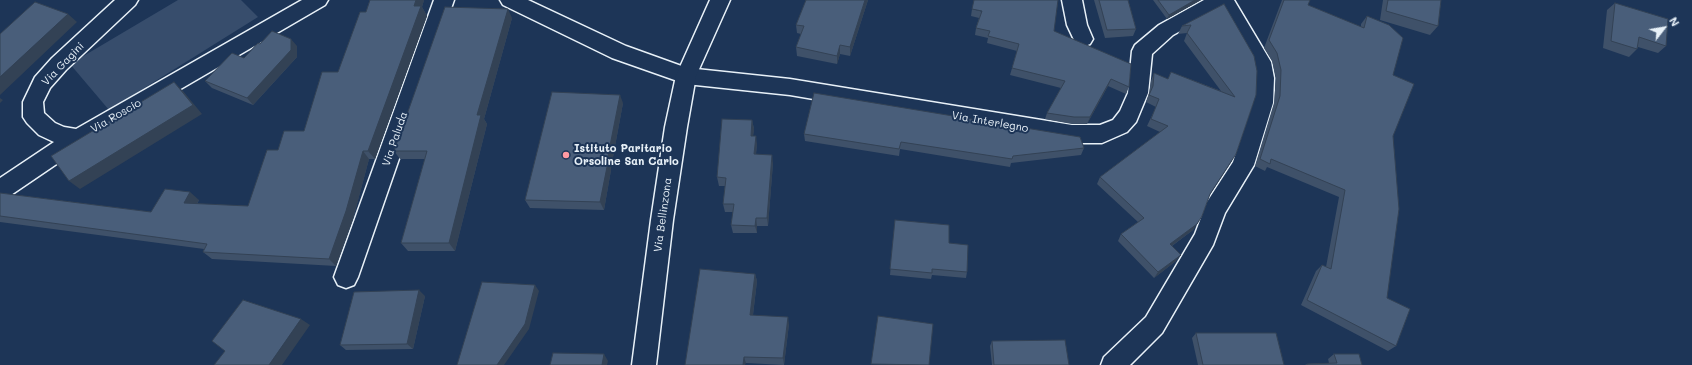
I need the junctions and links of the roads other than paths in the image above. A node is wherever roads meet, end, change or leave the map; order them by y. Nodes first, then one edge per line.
1 (128, 0) edge
2 (318, 0) edge
3 (444, 0) edge
4 (510, 0) edge
5 (720, 0) edge
6 (1072, 0) edge
7 (1220, 0) edge
8 (1224, 0) edge
9 (1083, 39) dead end
10 (686, 76) junction
11 (78, 138) junction
12 (0, 190) edge
13 (346, 277) dead end
14 (644, 365) edge
15 (1113, 365) edge

1 - 11 street, Via Gagini
2 - 11 street, Via Roscio
3 - 13 street, Via Paluda
4 - 10 street
5 - 10 street, Via Bellinzona
6 - 9 street
7 - 10 street, Via Interlegno
8 - 15 street
10 - 14 street, Via Bellinzona
11 - 12 street, Via Roscio

